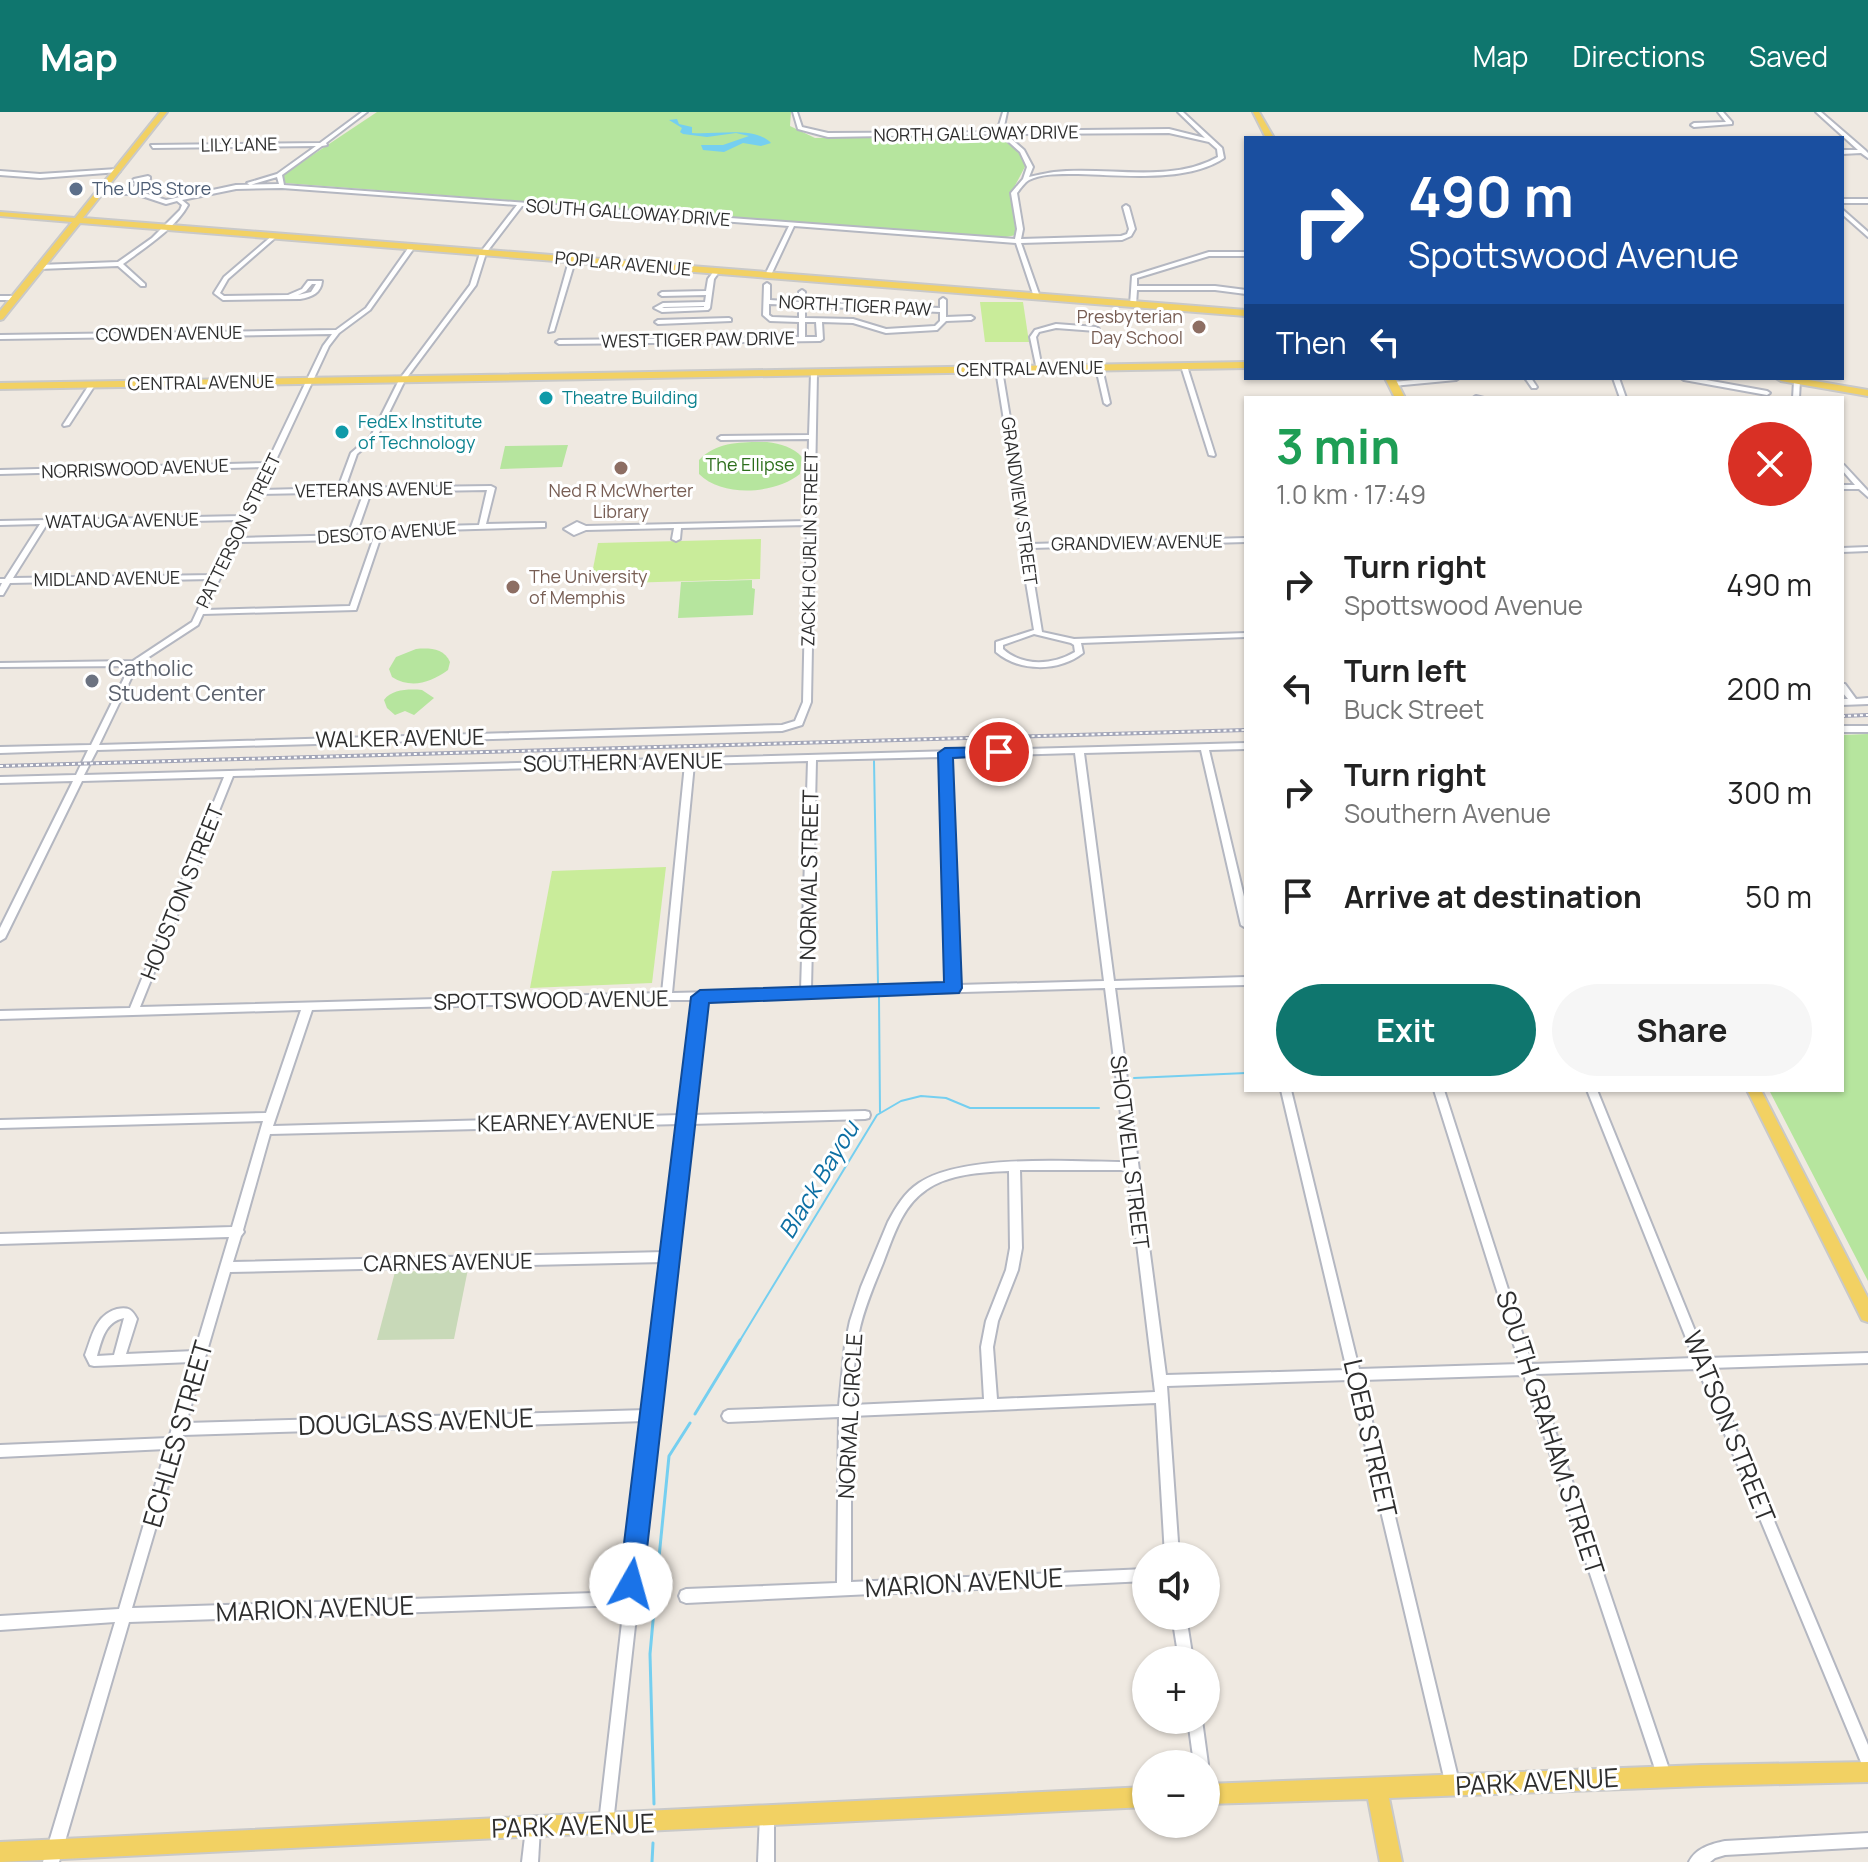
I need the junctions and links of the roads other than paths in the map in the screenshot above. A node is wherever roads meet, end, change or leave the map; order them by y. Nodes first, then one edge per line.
1 (164, 112) edge
2 (365, 112) edge
3 (795, 112) edge
4 (1005, 112) edge
5 (1180, 112) edge
6 (1256, 112) edge
7 (1720, 112) edge
8 (1818, 112) edge
9 (1188, 119) junction
10 (1694, 125) dead end
11 (1169, 131) junction
12 (1001, 133) junction
13 (1269, 136) edge
14 (1212, 141) junction
15 (325, 144) junction
16 (153, 146) dead end
17 (1844, 152) edge
18 (1866, 154) edge
19 (1030, 167) junction
20 (117, 171) junction
21 (0, 173) edge
22 (1055, 173) junction
23 (279, 175) junction
24 (1026, 179) junction
25 (140, 183) dead end
26 (282, 186) junction
27 (236, 187) junction
28 (131, 191) junction
29 (101, 192) junction
30 (179, 200) junction
31 (1844, 201) edge
32 (1868, 201) edge
33 (90, 205) junction
34 (520, 205) junction
35 (1126, 207) dead end
36 (1844, 213) edge
37 (0, 214) edge
38 (76, 222) junction
39 (115, 225) junction
40 (792, 225) junction
41 (164, 229) junction
42 (1868, 235) edge
43 (273, 237) junction
44 (1018, 241) junction
45 (411, 248) junction
46 (483, 253) junction
47 (1244, 254) edge
48 (572, 261) junction
49 (119, 264) junction
50 (39, 267) junction
51 (716, 272) junction
52 (767, 280) junction
53 (143, 285) dead end
54 (1133, 288) junction
55 (802, 292) dead end
56 (1244, 292) edge
57 (709, 293) junction
58 (662, 294) dead end
59 (837, 294) dead end
60 (289, 297) junction
61 (874, 297) dead end
62 (1037, 297) junction
63 (0, 298) edge
64 (16, 298) junction
65 (909, 299) dead end
66 (943, 300) dead end
67 (802, 301) junction
68 (767, 302) junction
69 (837, 304) junction
70 (1133, 305) junction
71 (707, 307) junction
72 (874, 307) junction
73 (909, 310) junction
74 (944, 310) junction
75 (1244, 313) edge
76 (0, 317) edge
77 (971, 318) dead end
78 (943, 319) junction
79 (729, 320) dead end
80 (705, 321) junction
81 (804, 321) junction
82 (658, 322) dead end
83 (819, 322) junction
84 (1096, 329) dead end
85 (551, 331) dead end
86 (337, 332) junction
87 (0, 337) edge
88 (802, 339) junction
89 (559, 342) dead end
90 (1244, 365) edge
91 (1184, 366) junction
92 (1099, 368) junction
93 (1039, 369) junction
94 (999, 370) junction
95 (814, 373) junction
96 (402, 380) junction
97 (1413, 380) edge
98 (1529, 380) edge
99 (1709, 380) edge
100 (1792, 380) edge
101 (309, 381) junction
102 (1392, 381) edge
103 (1797, 381) junction
104 (92, 385) junction
105 (0, 386) edge
106 (1534, 387) dead end
107 (1767, 393) dead end
108 (1868, 393) edge
109 (1796, 396) edge
110 (1107, 403) dead end
111 (66, 425) dead end
112 (812, 437) junction
113 (721, 438) dead end
114 (1212, 455) dead end
115 (270, 465) junction
116 (1844, 468) edge
117 (0, 472) edge
118 (1844, 487) edge
119 (1861, 487) junction
120 (341, 490) junction
121 (368, 490) junction
122 (257, 492) junction
123 (1868, 495) edge
124 (243, 518) junction
125 (45, 522) junction
126 (0, 523) edge
127 (811, 523) junction
128 (542, 525) dead end
129 (482, 526) junction
130 (678, 526) junction
131 (585, 528) dead end
132 (378, 535) junction
133 (351, 537) junction
134 (676, 539) dead end
135 (232, 540) junction
136 (1244, 540) edge
137 (1028, 546) junction
138 (1868, 549) edge
139 (1844, 550) edge
140 (215, 577) junction
141 (4, 581) edge
142 (0, 593) edge
143 (200, 612) junction
144 (1038, 632) junction
145 (1244, 635) edge
146 (1074, 641) junction
147 (135, 663) junction
148 (0, 665) edge
149 (1844, 689) edge
150 (1868, 701) edge
151 (1844, 702) edge
152 (1854, 702) junction
153 (799, 723) joint
154 (1844, 729) edge
155 (1868, 729) edge
156 (93, 746) junction
157 (1204, 746) junction
158 (1244, 746) edge
159 (0, 750) edge
160 (1079, 750) junction
161 (945, 753) junction
162 (812, 758) junction
163 (690, 761) junction
164 (230, 773) junction
165 (78, 776) junction
166 (0, 780) edge
167 (1244, 916) edge
168 (0, 938) edge
169 (1244, 981) edge
170 (1109, 983) junction
171 (953, 988) junction
172 (806, 993) junction
173 (667, 997) junction
174 (700, 997) junction
175 (308, 1006) junction
176 (134, 1010) junction
177 (0, 1015) edge
178 (1286, 1092) edge
179 (1440, 1092) edge
180 (1593, 1092) edge
181 (1755, 1092) edge
182 (865, 1115) dead end
183 (684, 1119) junction
184 (0, 1124) edge
185 (268, 1124) junction
186 (1132, 1166) junction
187 (1014, 1167) junction
188 (238, 1232) junction
189 (1, 1242) edge
190 (669, 1257) junction
191 (227, 1267) junction
192 (1868, 1315) edge
193 (201, 1356) junction
194 (1868, 1358) edge
195 (118, 1360) dead end
196 (1702, 1364) junction
197 (1528, 1369) junction
198 (1355, 1372) junction
199 (1161, 1381) junction
200 (1160, 1397) junction
201 (991, 1404) junction
202 (846, 1411) junction
203 (653, 1415) junction
204 (728, 1416) dead end
205 (180, 1429) junction
206 (176, 1443) junction
207 (0, 1451) edge
208 (1171, 1542) edge
209 (1132, 1576) edge
210 (844, 1588) junction
211 (686, 1596) dead end
212 (629, 1598) junction
213 (125, 1615) junction
214 (0, 1623) edge
215 (1868, 1762) edge
216 (1868, 1772) edge
217 (1664, 1775) junction
218 (1453, 1786) junction
219 (1377, 1790) junction
220 (1220, 1794) edge
221 (1132, 1798) edge
222 (767, 1815) junction
223 (606, 1823) junction
224 (533, 1828) junction
225 (1868, 1840) edge
226 (0, 1853) edge
227 (52, 1856) edge
228 (530, 1862) edge
229 (766, 1862) edge
230 (1391, 1862) edge
231 (1697, 1862) edge

1 - 20 main road
2 - 15 street
3 - 12 street, NORTH GALLOWAY DRIVE
4 - 12 street
5 - 9 street
6 - 13 main road
7 - 10 street
8 - 18 street
9 - 11 street
9 - 14 street
11 - 12 street, NORTH GALLOWAY DRIVE
11 - 14 street, NORTH GALLOWAY DRIVE
12 - 19 street
14 - 22 street
15 - 16 street, LILY LANE
15 - 23 street
17 - 18 street
19 - 22 street
19 - 24 street
20 - 21 street
20 - 29 main road
22 - 24 street
23 - 26 street
23 - 27 street
24 - 44 street
25 - 28 street
26 - 27 street, SOUTH GALLOWAY DRIVE
26 - 34 street, SOUTH GALLOWAY DRIVE
27 - 30 street, SOUTH GALLOWAY DRIVE
28 - 29 street, SOUTH GALLOWAY DRIVE
28 - 30 street, SOUTH GALLOWAY DRIVE
29 - 33 main road
30 - 41 street
31 - 32 street
33 - 38 main road
33 - 39 main road
34 - 40 street, SOUTH GALLOWAY DRIVE
34 - 46 street
35 - 44 street, SOUTH GALLOWAY DRIVE
36 - 42 street
37 - 38 main road, POPLAR AVENUE
38 - 39 main road, POPLAR AVENUE
38 - 50 main road
39 - 41 main road, POPLAR AVENUE
40 - 44 street, SOUTH GALLOWAY DRIVE
40 - 52 street
41 - 43 main road, POPLAR AVENUE
41 - 49 street
43 - 45 main road, POPLAR AVENUE
43 - 60 street
44 - 62 street
45 - 46 main road, POPLAR AVENUE
45 - 86 street, PATTERSON STREET
46 - 48 main road, POPLAR AVENUE
46 - 96 street
47 - 54 street
48 - 51 main road, POPLAR AVENUE
48 - 85 street
49 - 50 street
49 - 53 street
50 - 64 main road
51 - 52 main road, POPLAR AVENUE
51 - 57 street
52 - 62 main road, POPLAR AVENUE
52 - 68 street
54 - 56 street
54 - 70 street
55 - 67 street
57 - 58 street
57 - 71 street
59 - 69 street
60 - 60 street
61 - 72 street
62 - 70 main road, POPLAR AVENUE
63 - 64 street
64 - 76 main road
65 - 73 street
66 - 74 street
67 - 68 street, NORTH TIGER PAW
67 - 69 street, NORTH TIGER PAW
67 - 81 street
68 - 81 street
69 - 72 street, NORTH TIGER PAW
70 - 75 main road, POPLAR AVENUE
71 - 71 street
71 - 80 street
72 - 73 street, NORTH TIGER PAW
73 - 74 street, NORTH TIGER PAW
74 - 78 street
77 - 78 street
78 - 83 street
79 - 80 street
80 - 82 street
81 - 83 street
81 - 88 street
83 - 88 street, WEST TIGER PAW DRIVE
84 - 93 street
86 - 87 street, COWDEN AVENUE
86 - 101 street, PATTERSON STREET
88 - 89 street, WEST TIGER PAW DRIVE
90 - 91 main road, CENTRAL AVENUE
91 - 92 main road, CENTRAL AVENUE
91 - 114 street
92 - 93 main road, CENTRAL AVENUE
92 - 110 street
93 - 94 main road, CENTRAL AVENUE
94 - 95 main road, CENTRAL AVENUE
94 - 137 street, GRANDVIEW STREET
95 - 96 main road, CENTRAL AVENUE
95 - 112 street, ZACK H CURLIN STREET
96 - 101 main road, CENTRAL AVENUE
96 - 120 street
97 - 102 street
98 - 106 street
99 - 107 street
100 - 103 main road
101 - 104 main road, CENTRAL AVENUE
101 - 115 street, PATTERSON STREET
103 - 108 main road
103 - 109 street
104 - 105 main road, CENTRAL AVENUE
104 - 111 street
112 - 113 street
112 - 127 street, ZACK H CURLIN STREET
115 - 117 street, NORRISWOOD AVENUE
115 - 122 street, PATTERSON STREET
116 - 119 street
118 - 119 street
119 - 123 street
120 - 121 street, VETERANS AVENUE
120 - 122 street, VETERANS AVENUE
121 - 129 street, VETERANS AVENUE
121 - 133 street
122 - 124 street, PATTERSON STREET
124 - 125 street, WATAUGA AVENUE
124 - 135 street, PATTERSON STREET
125 - 126 street, WATAUGA AVENUE
125 - 141 street
127 - 130 street
127 - 153 street, ZACK H CURLIN STREET
128 - 129 street, DESOTO AVENUE
129 - 132 street, DESOTO AVENUE
130 - 131 street
130 - 134 street
132 - 133 street, DESOTO AVENUE
132 - 143 street
133 - 135 street, DESOTO AVENUE
135 - 140 street, PATTERSON STREET
136 - 137 street, GRANDVIEW AVENUE
137 - 144 street, GRANDVIEW STREET
138 - 139 street
140 - 141 street, MIDLAND AVENUE
140 - 143 street, PATTERSON STREET
141 - 142 street
143 - 147 street, PATTERSON STREET
144 - 146 street
144 - 146 street
145 - 146 street
147 - 148 street
147 - 156 street
149 - 152 street
150 - 152 street
151 - 152 street
153 - 156 street, WALKER AVENUE
154 - 155 street
156 - 159 street, WALKER AVENUE
156 - 165 street
157 - 158 street, SOUTHERN AVENUE
157 - 160 street, SOUTHERN AVENUE
157 - 167 street
160 - 161 street, SOUTHERN AVENUE
160 - 170 street, SHOTWELL STREET
161 - 162 street, SOUTHERN AVENUE
161 - 171 street
162 - 163 street, SOUTHERN AVENUE
162 - 172 street, NORMAL STREET
163 - 164 street, SOUTHERN AVENUE
163 - 173 street
164 - 165 street, SOUTHERN AVENUE
164 - 176 street, HOUSTON STREET
165 - 166 street, SOUTHERN AVENUE
165 - 168 street
169 - 170 street, SPOTTSWOOD AVENUE
170 - 171 street, SPOTTSWOOD AVENUE
170 - 186 street, SHOTWELL STREET
171 - 172 street, SPOTTSWOOD AVENUE
172 - 174 street, SPOTTSWOOD AVENUE
173 - 174 street, SPOTTSWOOD AVENUE
173 - 175 street, SPOTTSWOOD AVENUE
174 - 183 street
175 - 176 street, SPOTTSWOOD AVENUE
175 - 185 street, ECHLES STREET
176 - 177 street, SPOTTSWOOD AVENUE
178 - 198 street, LOEB STREET
179 - 197 street, SOUTH GRAHAM STREET
180 - 196 street, WATSON STREET
181 - 192 main road
182 - 183 street, KEARNEY AVENUE
183 - 185 street, KEARNEY AVENUE
183 - 190 street
184 - 185 street, KEARNEY AVENUE
185 - 188 street, ECHLES STREET
186 - 187 street, NORMAL CIRCLE
186 - 199 street, SHOTWELL STREET
187 - 201 street
187 - 202 street, NORMAL CIRCLE
188 - 189 street
188 - 191 street, ECHLES STREET
190 - 191 street, CARNES AVENUE
190 - 203 street
191 - 193 street, ECHLES STREET
193 - 195 street
193 - 205 street, ECHLES STREET
194 - 196 street
196 - 197 street
196 - 215 street, WATSON STREET
197 - 198 street
197 - 217 street, SOUTH GRAHAM STREET
198 - 199 street
198 - 218 street, LOEB STREET
199 - 200 street, SHOTWELL STREET
200 - 201 street
200 - 208 street, SHOTWELL STREET
201 - 202 street
202 - 204 street
202 - 210 street, NORMAL CIRCLE
203 - 205 street, DOUGLASS AVENUE
203 - 212 street
205 - 206 street, ECHLES STREET
206 - 207 street
206 - 213 street, ECHLES STREET
209 - 210 street, MARION AVENUE
210 - 211 street, MARION AVENUE
212 - 213 street, MARION AVENUE
212 - 223 street
213 - 214 street, MARION AVENUE
213 - 227 street, ECHLES STREET
216 - 217 main road, PARK AVENUE
217 - 218 main road, PARK AVENUE
218 - 219 main road, PARK AVENUE
219 - 220 main road, PARK AVENUE
219 - 230 main road
221 - 222 main road, PARK AVENUE
222 - 223 main road, PARK AVENUE
222 - 229 street
223 - 224 main road, PARK AVENUE
224 - 227 main road, PARK AVENUE
224 - 228 street
225 - 231 street
226 - 227 main road, PARK AVENUE

